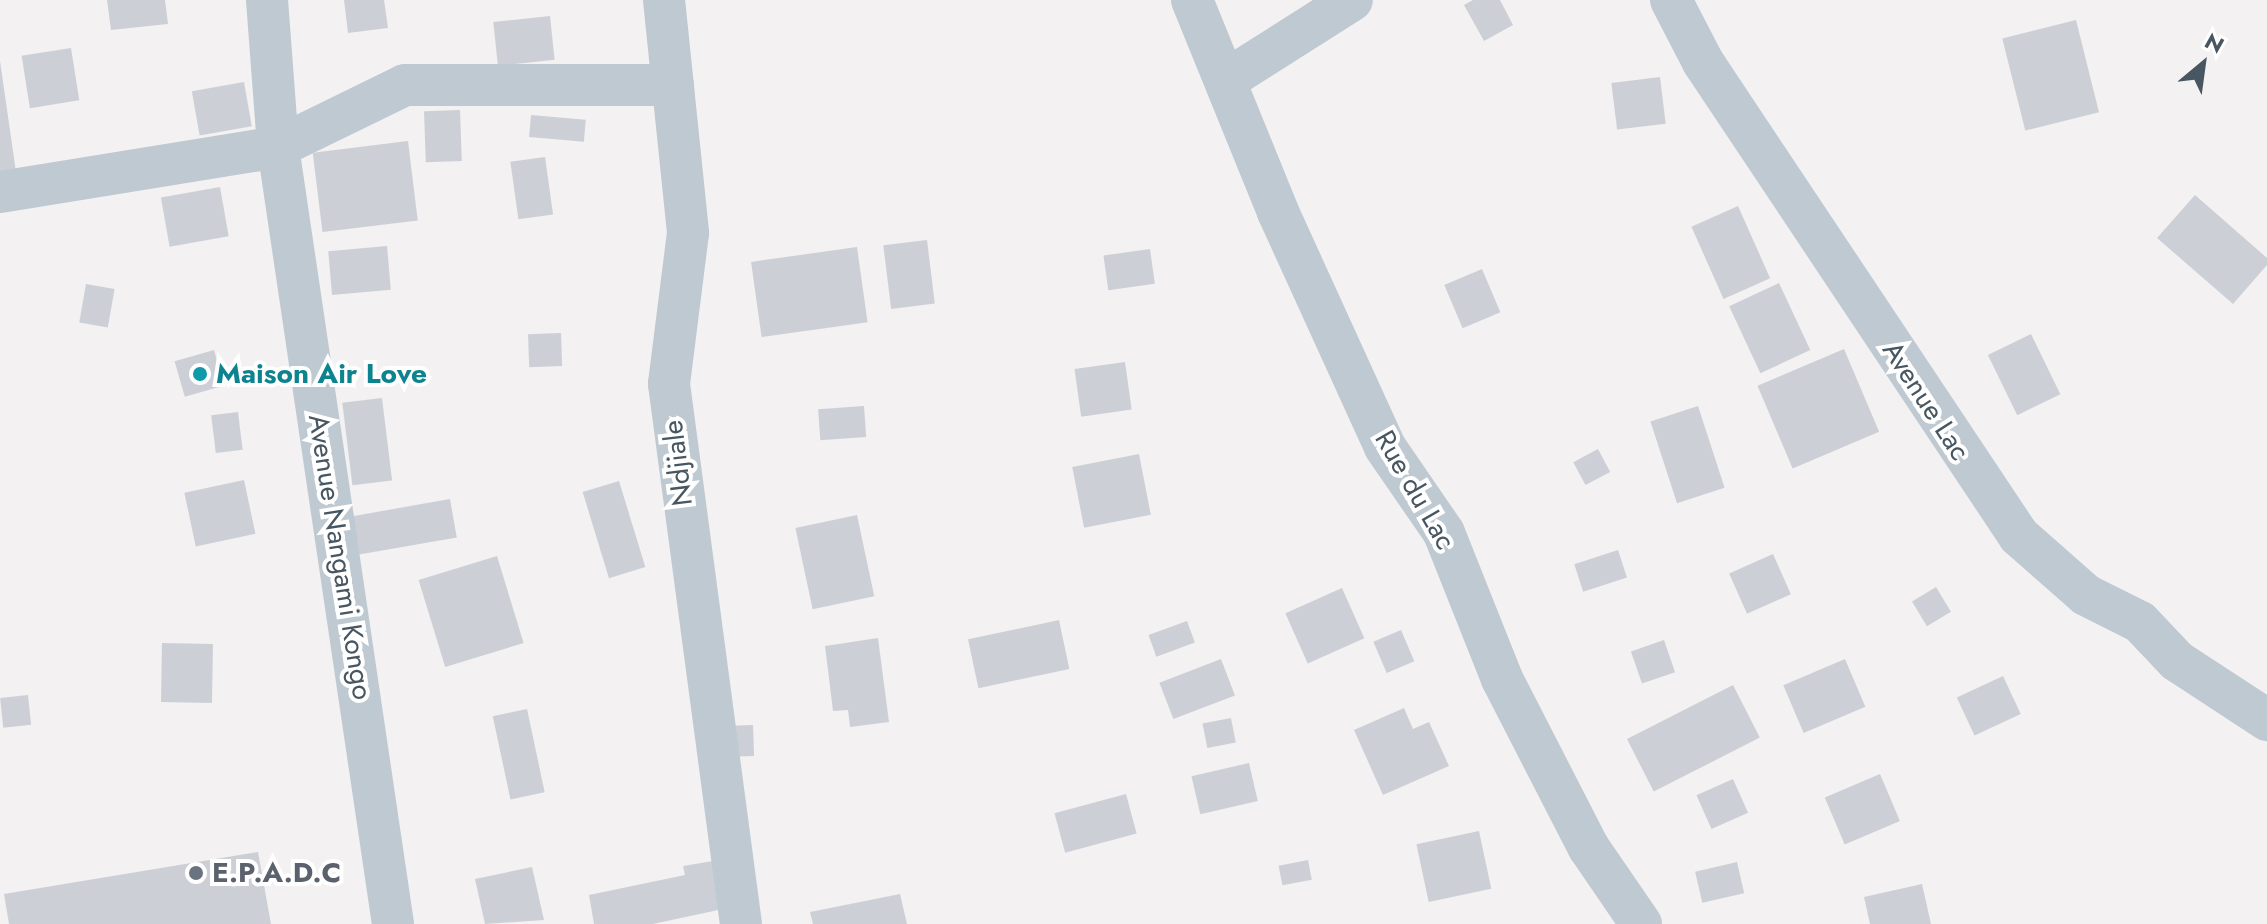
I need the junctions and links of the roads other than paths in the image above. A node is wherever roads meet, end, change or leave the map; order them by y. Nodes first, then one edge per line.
1 (267, 0) edge
2 (664, 0) edge
3 (1192, 0) edge
4 (1352, 0) edge
5 (1671, 0) edge
6 (1226, 80) junction
7 (673, 85) junction
8 (278, 147) junction
9 (0, 192) edge
10 (2267, 720) edge
11 (393, 924) edge
12 (741, 924) edge
13 (1641, 924) edge

1 - 8 street, Avenue Nangami Kongo
2 - 7 street, Ndjiale
3 - 6 street, Rue du Lac
4 - 6 street
5 - 10 street, Avenue Lac
6 - 13 street, Rue du Lac
7 - 8 street
7 - 12 street, Ndjiale
8 - 9 street
8 - 11 street, Avenue Nangami Kongo

